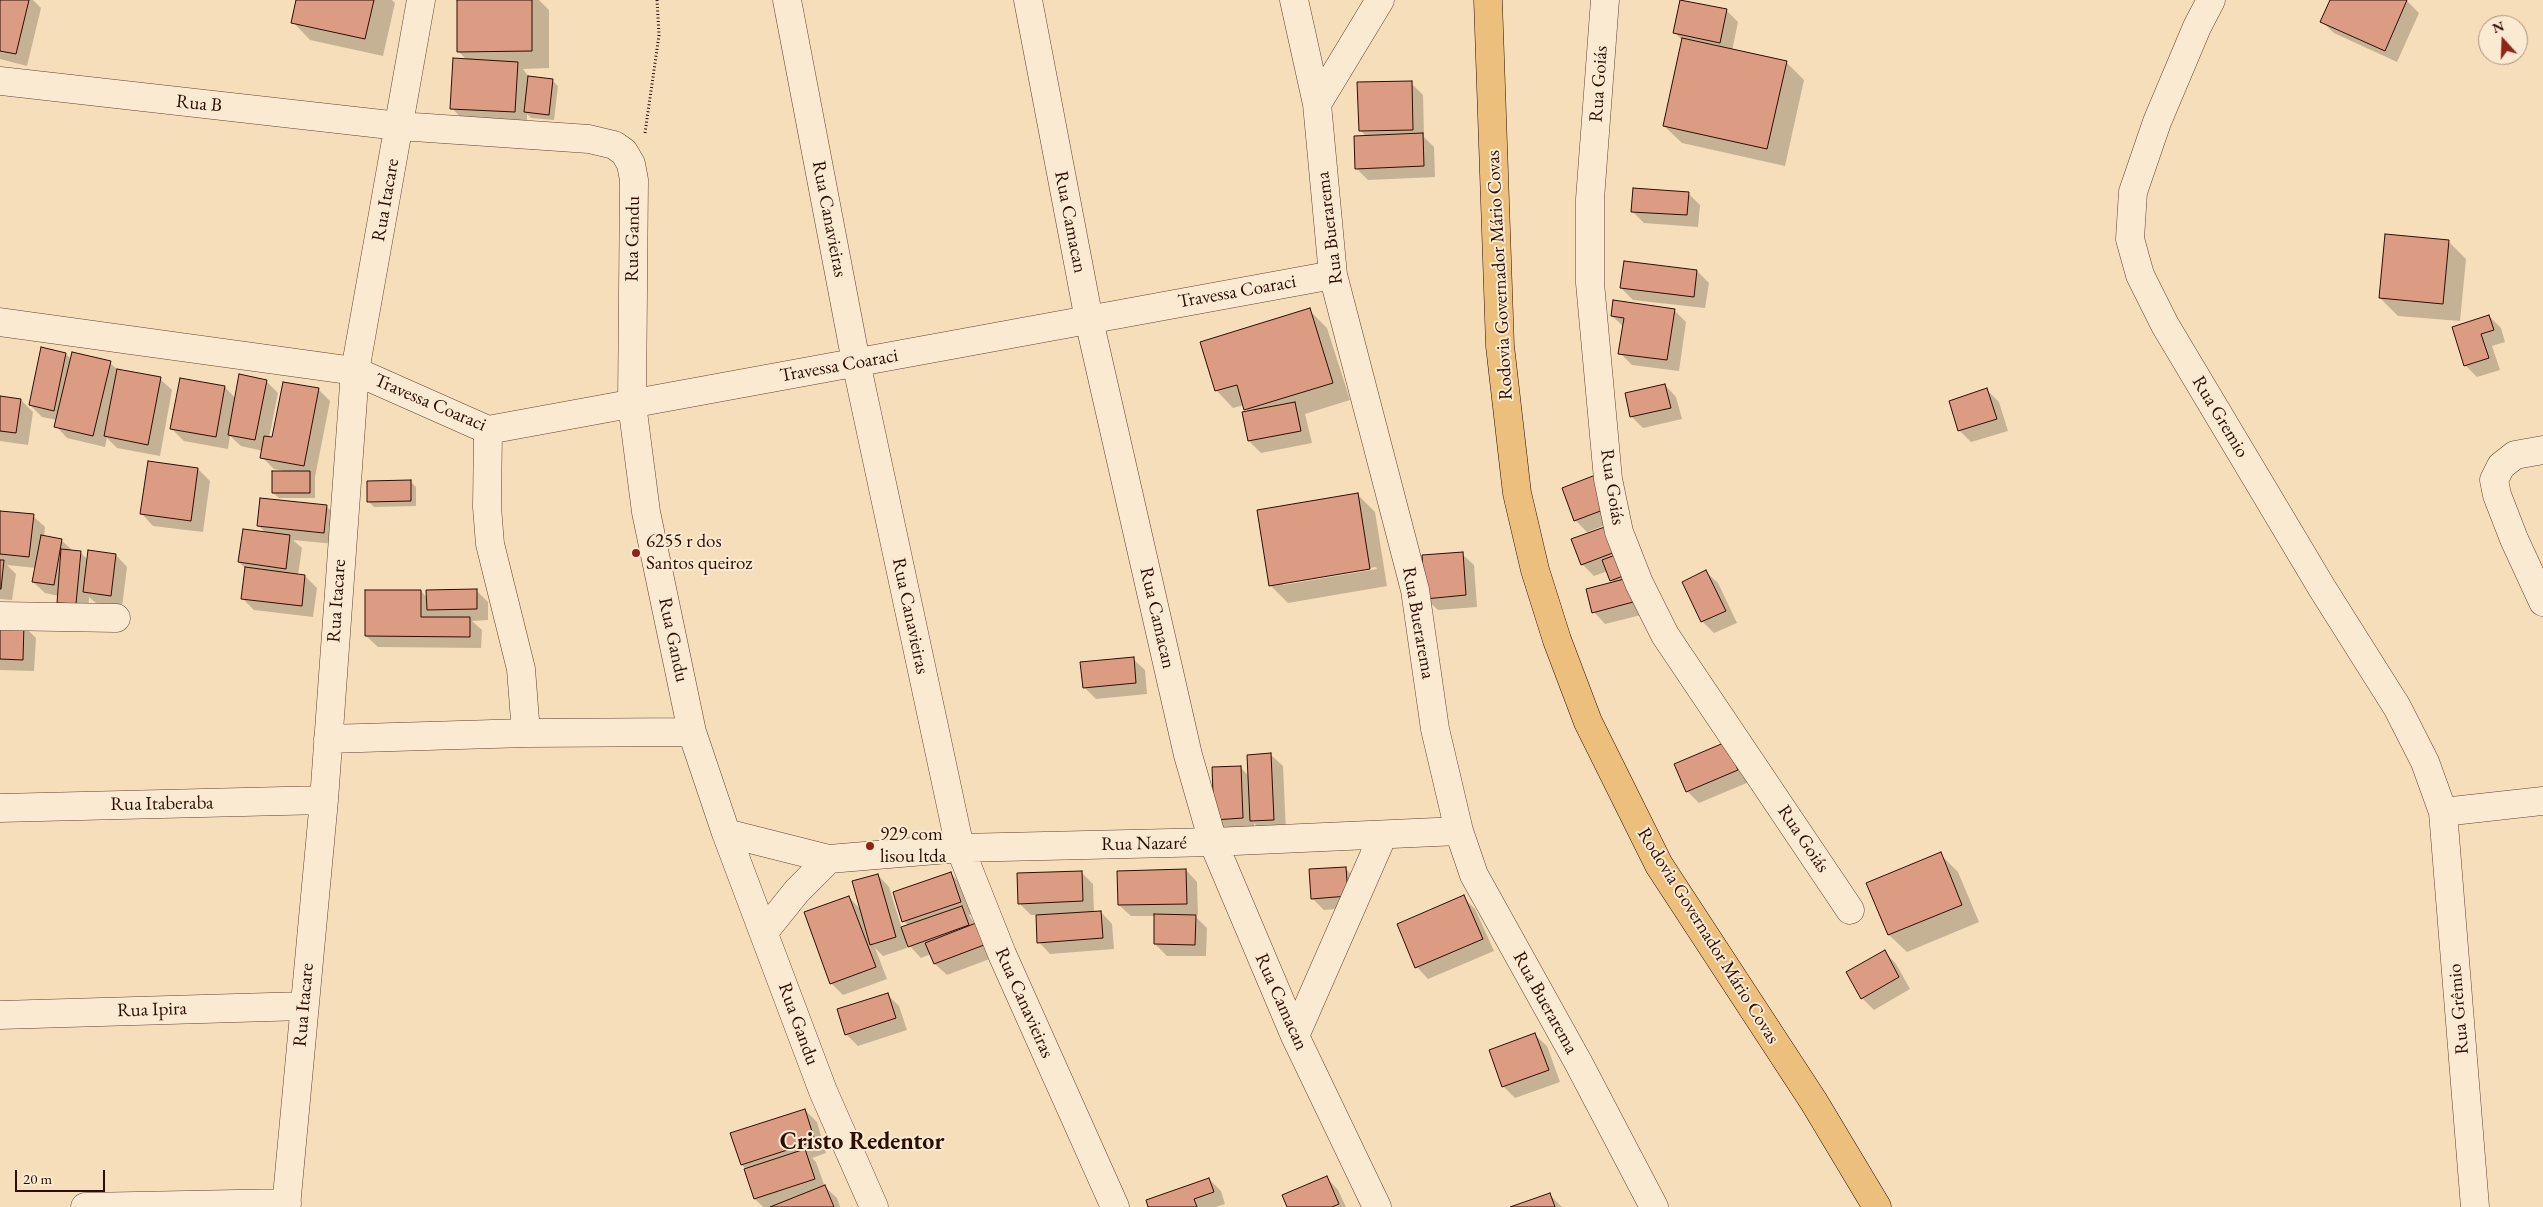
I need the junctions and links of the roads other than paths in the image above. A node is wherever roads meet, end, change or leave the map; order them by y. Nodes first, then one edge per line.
1 (421, 0) edge
2 (787, 0) edge
3 (1028, 0) edge
4 (1294, 0) edge
5 (1380, 0) edge
6 (1488, 0) edge
7 (1502, 0) edge
8 (1606, 0) edge
9 (2211, 0) edge
10 (1490, 40) junction
11 (0, 81) edge
12 (1318, 104) junction
13 (399, 126) junction
14 (1333, 275) junction
15 (1089, 320) junction
16 (0, 322) edge
17 (856, 362) junction
18 (355, 371) junction
19 (632, 404) junction
20 (488, 430) junction
21 (2543, 450) edge
22 (2543, 602) edge
23 (0, 616) edge
24 (116, 618) dead end
25 (692, 732) junction
26 (526, 734) junction
27 (328, 740) junction
28 (324, 800) junction
29 (2543, 801) edge
30 (0, 808) edge
31 (2442, 812) junction
32 (1459, 831) junction
33 (726, 833) junction
34 (1383, 834) junction
35 (1213, 842) junction
36 (960, 848) junction
37 (829, 859) junction
38 (1850, 910) dead end
39 (764, 932) junction
40 (304, 1006) junction
41 (0, 1014) edge
42 (1295, 1036) junction
43 (287, 1205) edge
44 (85, 1207) edge
45 (874, 1207) edge
46 (1115, 1207) edge
47 (1377, 1207) edge
48 (1654, 1207) edge
49 (1877, 1207) edge
50 (2475, 1207) edge

1 - 13 street, Rua Itacare
2 - 17 street, Rua Canavieiras
3 - 15 street, Rua Camacan
4 - 12 street, Rua Buerarema
5 - 12 street
6 - 10 highway, Rodovia Governador Mário Covas
7 - 10 highway
8 - 38 street, Rua Goiás
9 - 31 street, Rua Gremio
10 - 49 highway, Rodovia Governador Mário Covas
11 - 13 street, Rua B
12 - 14 street, Rua Buerarema
13 - 18 street, Rua Itacare
13 - 19 street, Rua Gandu
14 - 15 street, Travessa Coaraci
14 - 32 street, Rua Buerarema
15 - 17 street, Travessa Coaraci
15 - 35 street, Rua Camacan
16 - 18 street
17 - 19 street, Travessa Coaraci
17 - 36 street, Rua Canavieiras
18 - 20 street, Travessa Coaraci
18 - 27 street, Rua Itacare
19 - 20 street, Travessa Coaraci
19 - 25 street, Rua Gandu
20 - 26 street
21 - 22 street
23 - 24 street
25 - 26 street
25 - 33 street, Rua Gandu
26 - 27 street
27 - 28 street, Rua Itacare
28 - 30 street, Rua Itaberaba
28 - 40 street, Rua Itacare
29 - 31 street
31 - 50 street, Rua Grêmio
32 - 34 street, Rua Nazaré
32 - 48 street, Rua Buerarema
33 - 37 street, Rua Nazaré
33 - 39 street, Rua Gandu
34 - 35 street, Rua Nazaré
34 - 42 street
35 - 36 street, Rua Nazaré
35 - 42 street, Rua Camacan
36 - 37 street, Rua Nazaré
36 - 46 street, Rua Canavieiras
37 - 39 street
39 - 45 street, Rua Gandu
40 - 41 street, Rua Ipira
40 - 43 street, Rua Itacare
42 - 47 street, Rua Camacan
43 - 44 street

